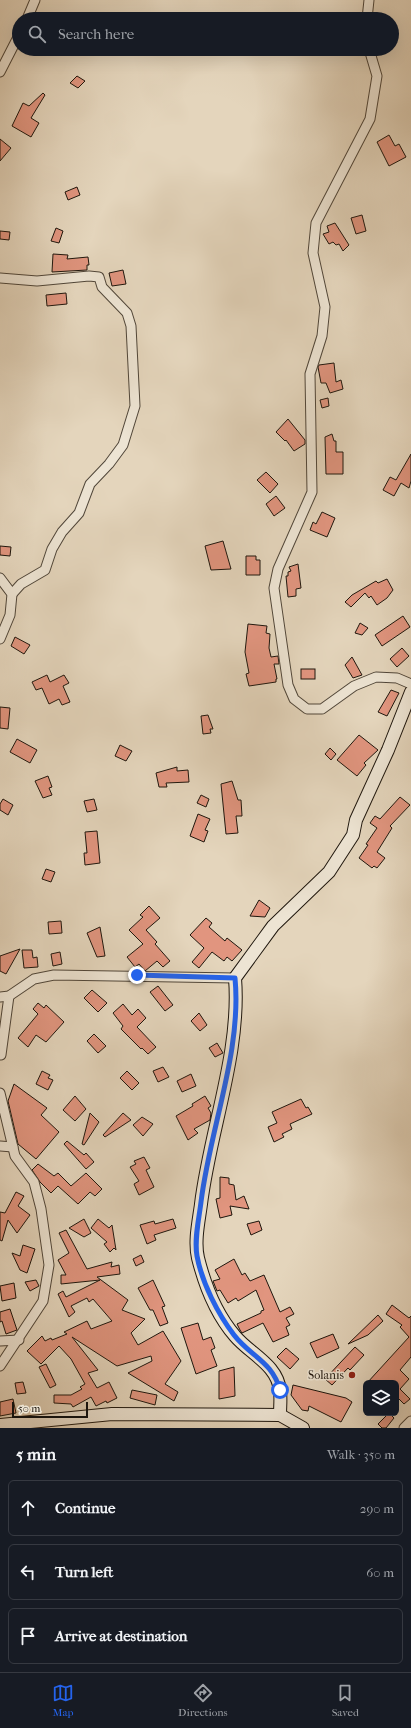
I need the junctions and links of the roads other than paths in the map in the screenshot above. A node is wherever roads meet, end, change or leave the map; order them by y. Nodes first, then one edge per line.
1 (35, 0) edge
2 (369, 0) edge
3 (30, 12) edge
4 (368, 12) edge
5 (12, 49) edge
6 (371, 56) edge
7 (0, 72) edge
8 (0, 278) edge
9 (0, 578) edge
10 (12, 594) junction
11 (0, 639) edge
12 (411, 684) edge
13 (411, 692) edge
14 (235, 978) junction
15 (5, 996) edge
16 (1, 1055) edge
17 (0, 1093) edge
18 (0, 1146) edge
19 (13, 1147) junction
20 (0, 1340) edge
21 (19, 1340) junction
22 (0, 1366) edge
23 (280, 1415) junction
24 (411, 1421) edge
25 (0, 1425) edge
26 (303, 1428) edge
27 (404, 1428) edge

1 - 3 street
2 - 4 street
5 - 7 street
6 - 12 street
8 - 10 street
9 - 10 street
10 - 11 street
13 - 14 street
14 - 15 street
14 - 23 street
15 - 16 street
17 - 19 street
18 - 19 street
19 - 21 street
20 - 21 street
21 - 22 street
23 - 25 street
23 - 26 street
24 - 27 street

